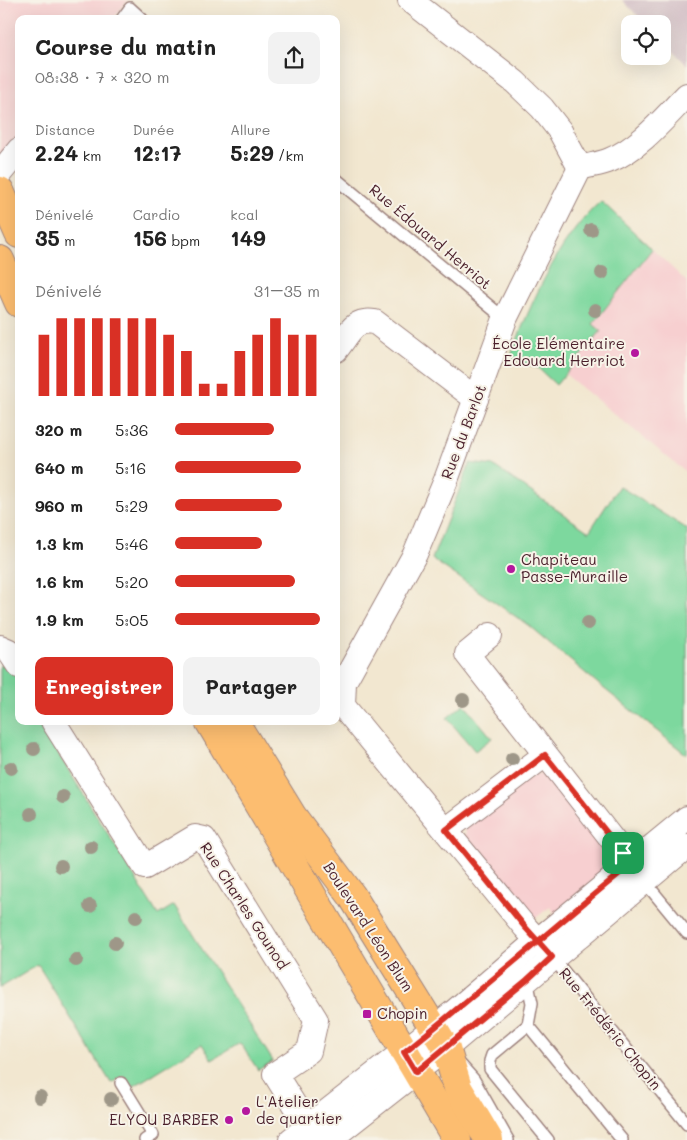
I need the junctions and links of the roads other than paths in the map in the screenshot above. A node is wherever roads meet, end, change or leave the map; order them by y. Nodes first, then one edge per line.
1 (410, 0) edge
2 (125, 15) edge
3 (138, 15) edge
4 (687, 95) edge
5 (15, 155) edge
6 (580, 168) junction
7 (0, 173) edge
8 (340, 182) edge
9 (0, 190) edge
10 (15, 225) edge
11 (0, 260) edge
12 (15, 294) edge
13 (505, 319) junction
14 (340, 345) edge
15 (476, 399) junction
16 (490, 635) dead end
17 (343, 706) joint
18 (56, 725) edge
19 (211, 725) edge
20 (236, 725) edge
21 (545, 755) junction
22 (687, 818) edge
23 (446, 830) junction
24 (687, 846) edge
25 (631, 864) junction
26 (645, 882) junction
27 (687, 933) edge
28 (545, 949) junction
29 (527, 980) junction
30 (476, 1008) junction
31 (528, 1025) junction
32 (440, 1038) junction
33 (410, 1062) junction
34 (121, 1083) dead end
35 (687, 1124) edge
36 (306, 1135) edge
37 (145, 1140) edge
38 (329, 1140) edge
39 (457, 1140) edge
40 (488, 1140) edge
41 (508, 1140) edge
42 (548, 1140) edge
43 (622, 1140) edge

1 - 6 street
2 - 3 lane
4 - 6 street
5 - 7 street
6 - 13 street, Rue du Barlot
8 - 13 lane, Rue Édouard Herriot
9 - 10 main road
11 - 12 main road
13 - 15 street, Rue du Barlot
14 - 15 street
15 - 17 street, Rue du Barlot
16 - 21 street
17 - 23 street, Rue Frédéric Chopin
18 - 36 street, Rue Charles Gounod
19 - 33 main road, Boulevard Léon Blum
20 - 32 main road, Boulevard Léon Blum
21 - 23 street
21 - 25 street
22 - 25 street, Rue Frédéric Chopin
23 - 28 street, Rue Frédéric Chopin
24 - 26 street, Rue Frédéric Chopin
25 - 26 street
25 - 28 street, Rue Frédéric Chopin
26 - 27 lane
26 - 28 street, Rue Frédéric Chopin
28 - 29 street, Rue Frédéric Chopin
28 - 30 street, Rue Frédéric Chopin
28 - 35 lane, Rue Frédéric Chopin
29 - 30 street, Rue Frédéric Chopin
29 - 31 lane
30 - 32 street, Rue Frédéric Chopin
31 - 42 lane
31 - 43 lane
32 - 33 street, Rue Frédéric Chopin
32 - 40 main road, Boulevard Léon Blum
32 - 41 lane
33 - 36 street, Rue Frédéric Chopin
33 - 38 street, Rue Frédéric Chopin
33 - 39 main road, Boulevard Léon Blum
34 - 37 lane

